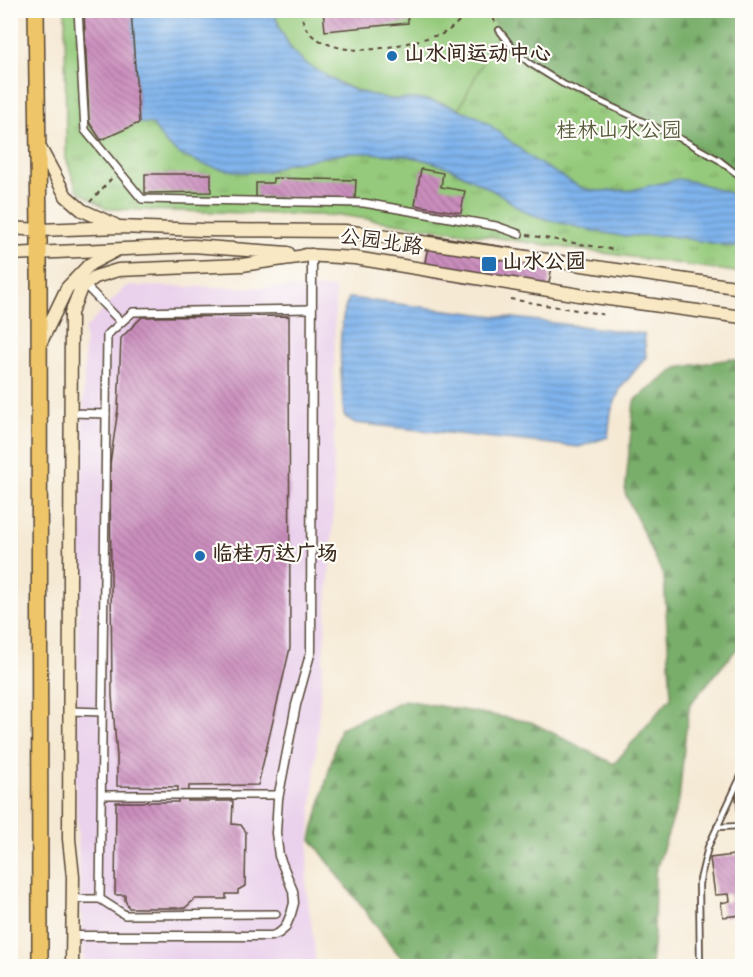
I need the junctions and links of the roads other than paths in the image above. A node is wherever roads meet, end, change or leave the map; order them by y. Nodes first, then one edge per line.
1 (36, 10) edge
2 (78, 10) edge
3 (499, 30) road end
4 (38, 144) junction
5 (742, 178) edge
6 (119, 227) junction
7 (10, 228) edge
8 (39, 230) junction
9 (519, 234) road end
10 (119, 249) junction
11 (39, 253) junction
12 (10, 254) edge
13 (312, 255) junction
14 (85, 285) junction
15 (742, 288) edge
16 (312, 309) junction
17 (742, 317) edge
18 (121, 322) junction
19 (39, 345) junction
20 (71, 413) junction
21 (106, 414) junction
22 (70, 711) junction
23 (102, 712) junction
24 (742, 776) edge
25 (102, 795) junction
26 (279, 795) junction
27 (742, 826) edge
28 (717, 827) junction
29 (73, 899) junction
30 (100, 899) junction
31 (276, 914) dead end
32 (73, 936) junction
33 (40, 966) edge
34 (72, 966) edge
35 (700, 966) edge

1 - 4 highway
2 - 9 street
3 - 5 lane
4 - 6 main road
4 - 8 highway
6 - 8 main road, 公园北路
6 - 15 main road, 公园北路
7 - 8 main road, 公园北路
8 - 11 highway
10 - 11 main road, 公园北路
10 - 13 main road, 公园北路
10 - 19 main road
11 - 12 main road, 公园北路
11 - 19 highway
13 - 14 main road
13 - 16 street
13 - 17 main road, 公园北路
14 - 18 street
14 - 20 main road
16 - 18 street
16 - 26 street
18 - 21 street
19 - 33 highway
20 - 21 street
20 - 22 main road
21 - 23 street
22 - 23 street
22 - 29 main road
23 - 25 street
24 - 28 lane
25 - 26 street
25 - 30 street
26 - 32 street
27 - 28 lane
28 - 35 lane
29 - 30 street
29 - 32 main road
30 - 31 street
32 - 34 main road

